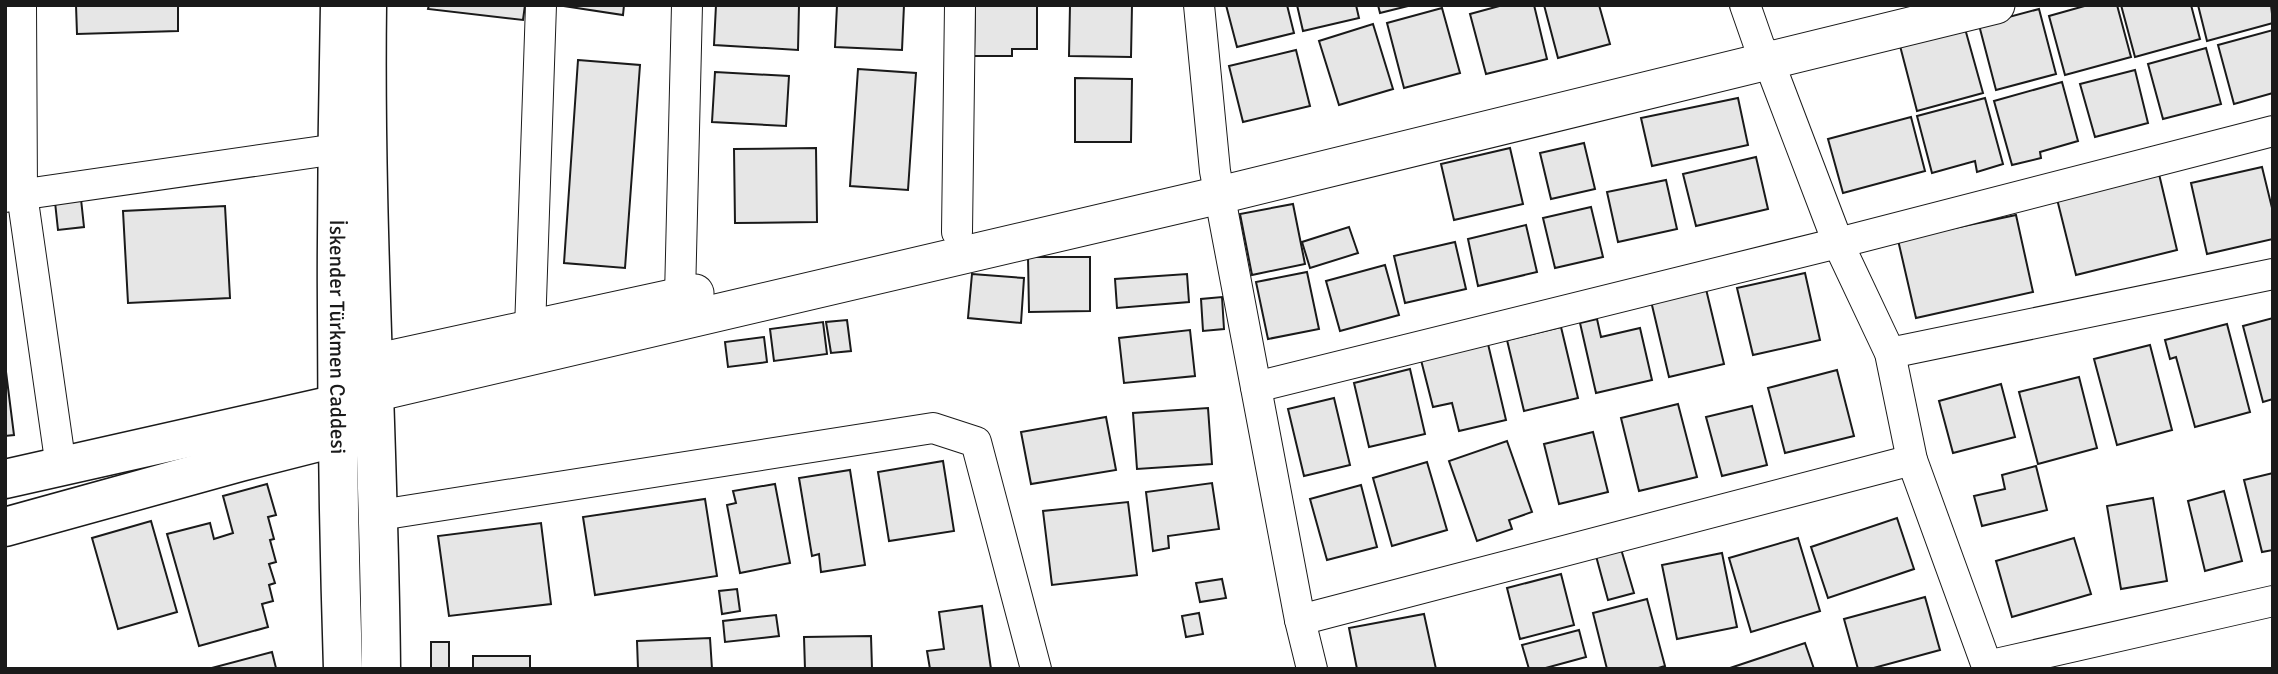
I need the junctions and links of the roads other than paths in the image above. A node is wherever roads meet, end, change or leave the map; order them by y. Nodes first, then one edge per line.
1 (21, 5) edge
2 (340, 5) edge
3 (367, 5) edge
4 (541, 5) edge
5 (687, 5) edge
6 (960, 5) edge
7 (1199, 5) edge
8 (1745, 5) edge
9 (1916, 5) edge
10 (1996, 5) edge
11 (1764, 54) junction
12 (2273, 131) edge
13 (337, 149) junction
14 (1217, 183) junction
15 (14, 195) edge
16 (957, 232) junction
17 (1838, 243) junction
18 (2273, 274) edge
19 (680, 296) junction
20 (530, 330) junction
21 (1890, 353) junction
22 (374, 378) junction
23 (1256, 387) junction
24 (338, 421) junction
25 (1912, 460) junction
26 (61, 467) junction
27 (5, 479) edge
28 (380, 515) junction
29 (5, 527) edge
30 (2273, 601) edge
31 (1300, 620) junction
32 (1987, 667) edge
33 (343, 669) edge
34 (381, 669) edge
35 (1036, 669) edge
36 (1312, 669) edge

1 - 15 street
2 - 13 main road, İskender Türkmen Caddesi
3 - 22 main road
4 - 20 street
5 - 19 street
6 - 16 street
7 - 14 street
8 - 11 street
9 - 11 street
10 - 11 street
11 - 14 street
11 - 17 street
12 - 17 street
13 - 15 street
13 - 24 main road, İskender Türkmen Caddesi
14 - 16 street
14 - 22 street
14 - 23 street
15 - 26 street
16 - 19 street
17 - 21 street
17 - 23 street
18 - 21 street
19 - 20 street
20 - 22 street
21 - 25 street
22 - 24 street
22 - 28 main road
23 - 31 street
24 - 26 main road
24 - 29 main road
24 - 33 main road, İskender Türkmen Caddesi
25 - 31 street
25 - 32 street
26 - 27 main road
28 - 34 main road
28 - 35 street
30 - 32 street
31 - 36 street

